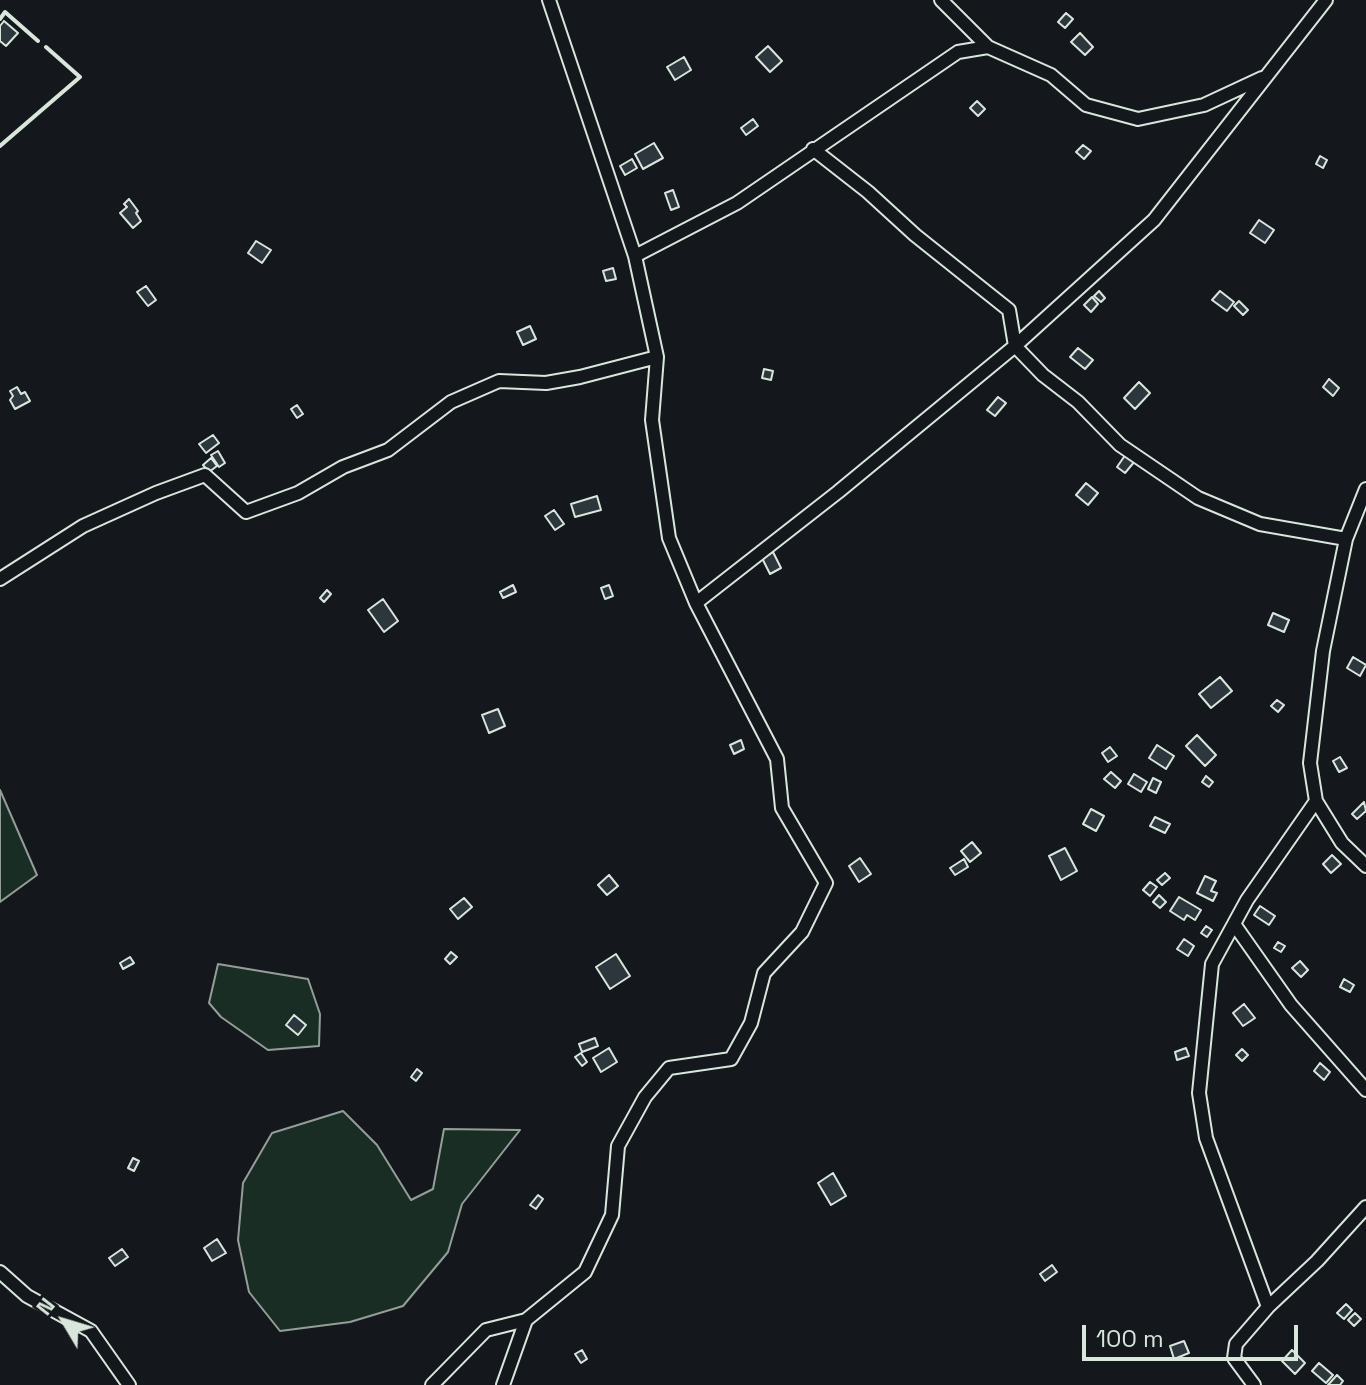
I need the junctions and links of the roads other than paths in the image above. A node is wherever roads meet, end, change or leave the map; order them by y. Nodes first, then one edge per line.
1 (549, 0) edge
2 (941, 0) edge
3 (1326, 0) edge
4 (988, 47) junction
5 (1265, 77) junction
6 (813, 149) junction
7 (635, 256) junction
8 (1015, 346) junction
9 (657, 357) junction
10 (1366, 489) edge
11 (1346, 539) junction
12 (0, 579) edge
13 (696, 603) junction
14 (1316, 801) junction
15 (1366, 866) edge
16 (1234, 924) junction
17 (1366, 1090) edge
18 (1366, 1207) edge
19 (0, 1272) edge
20 (1268, 1307) junction
21 (526, 1320) junction
22 (128, 1385) edge
23 (432, 1385) edge
24 (503, 1385) edge
25 (1254, 1385) edge

1 - 7 street
2 - 4 street
3 - 5 street
4 - 5 street
4 - 6 street
5 - 8 street
6 - 7 street
6 - 8 street
7 - 9 street
8 - 11 street
8 - 13 street
9 - 12 street
9 - 13 street
10 - 11 street
11 - 14 street
13 - 21 street
14 - 15 street
14 - 16 street
16 - 17 street
16 - 20 street
18 - 20 street
19 - 22 street
20 - 25 street
21 - 23 street
21 - 24 street

